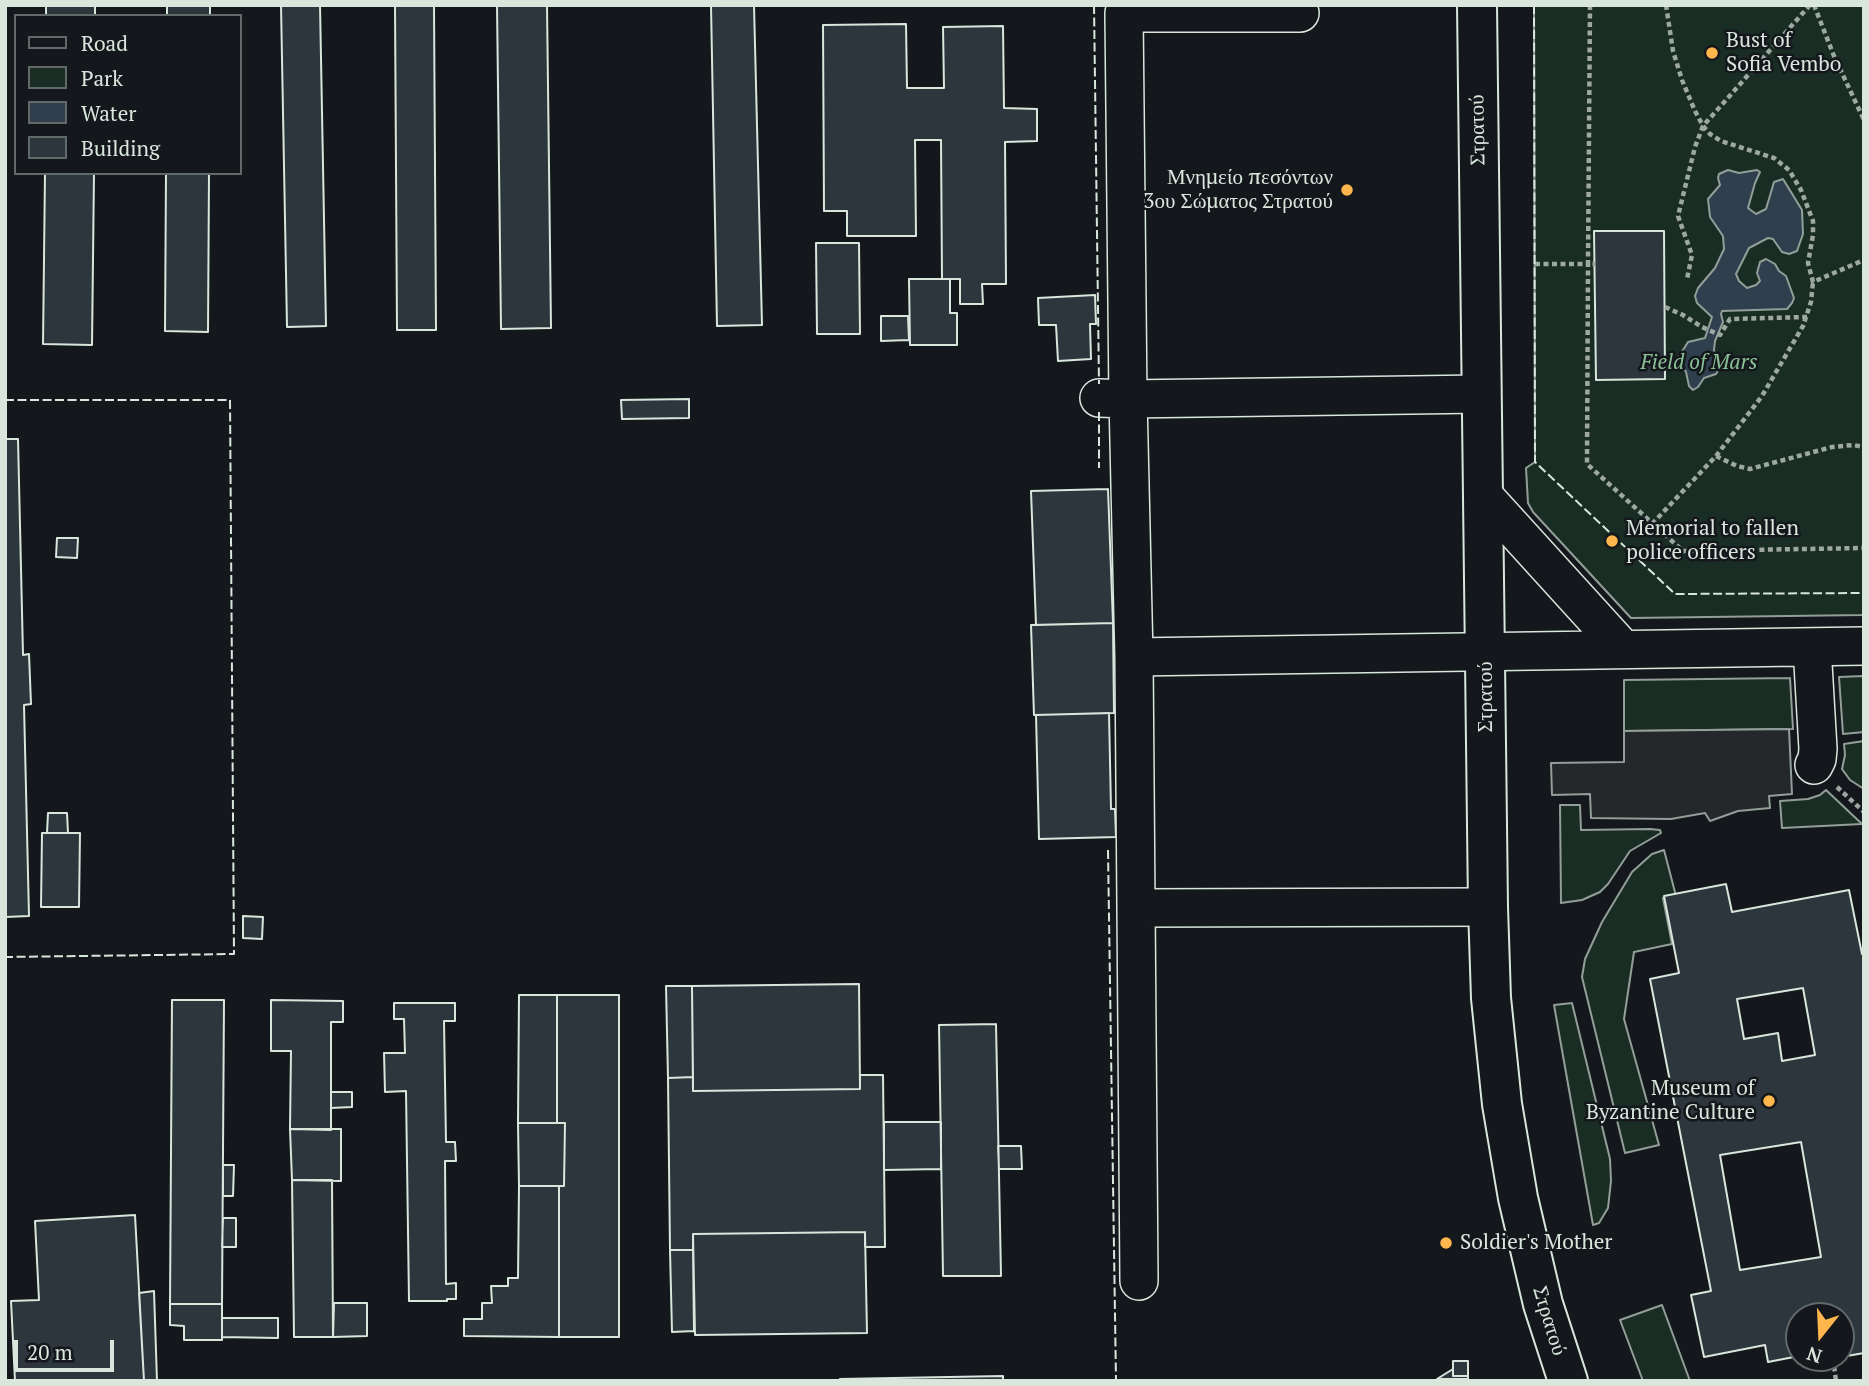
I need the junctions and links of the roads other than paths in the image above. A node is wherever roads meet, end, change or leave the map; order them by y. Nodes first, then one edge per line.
1 (1477, 5) edge
2 (1300, 13) dead end
3 (1481, 394) junction
4 (1113, 398) junction
5 (1483, 495) junction
6 (1864, 646) edge
7 (1812, 647) junction
8 (1623, 649) junction
9 (1486, 652) junction
10 (1134, 657) junction
11 (1814, 765) dead end
12 (1488, 907) junction
13 (1136, 908) junction
14 (1139, 1281) dead end
15 (1568, 1381) edge

1 - 3 main road, Στρατού
2 - 4 street
3 - 4 street
3 - 5 main road, Στρατού
4 - 10 street
5 - 8 street
5 - 9 main road, Στρατού
6 - 7 street
7 - 8 street
7 - 11 street
8 - 9 street
9 - 10 street
9 - 12 main road, Στρατού
10 - 13 street
12 - 13 street
12 - 15 main road, Στρατού
13 - 14 street

